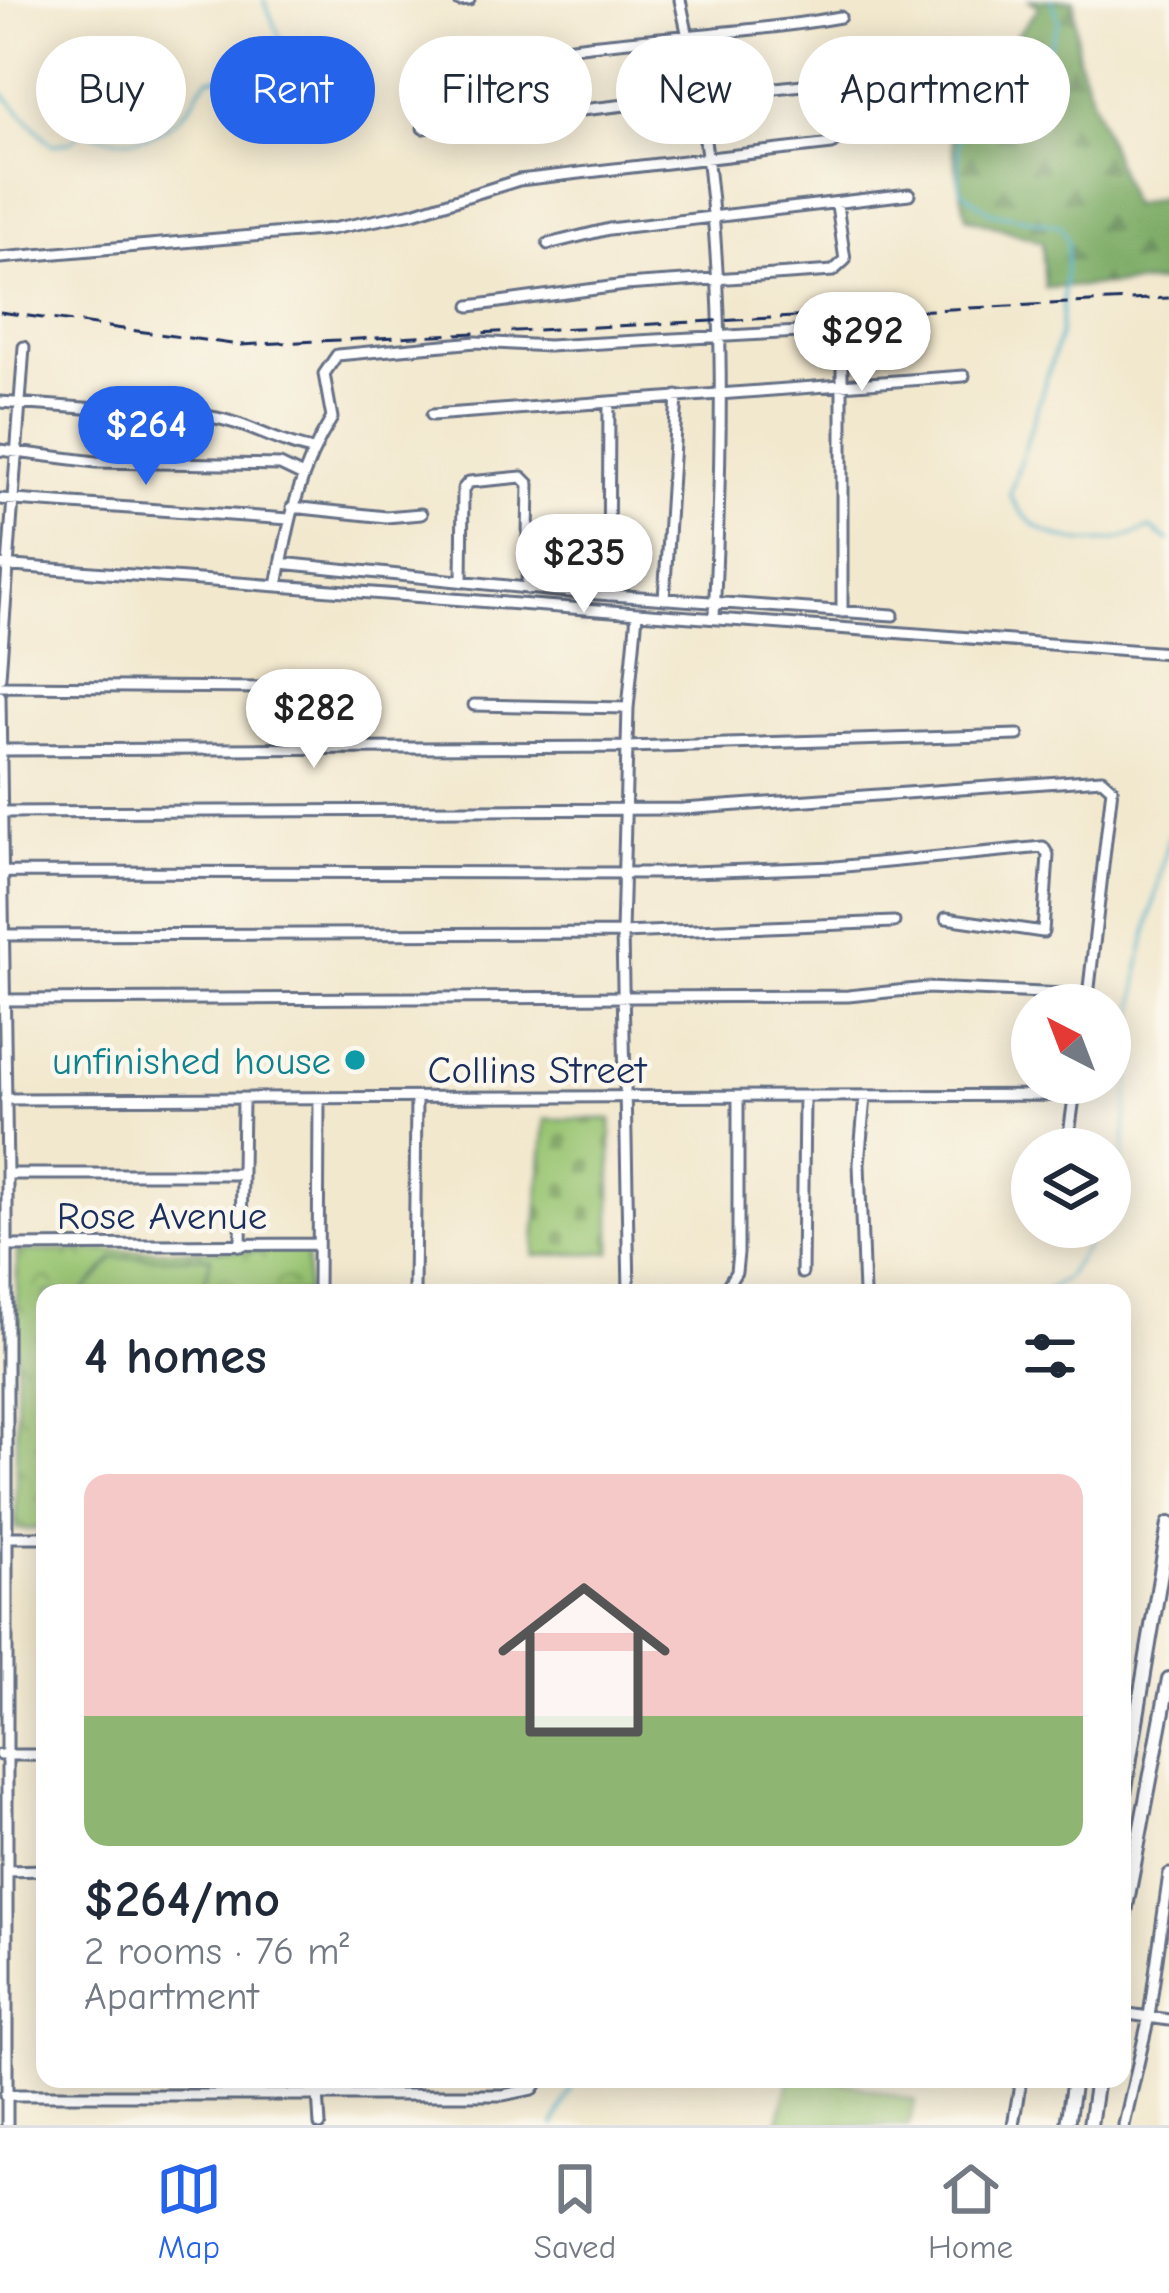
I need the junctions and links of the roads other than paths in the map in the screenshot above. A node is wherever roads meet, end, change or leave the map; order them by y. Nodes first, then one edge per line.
1 (469, 0) edge
2 (680, 0) edge
3 (459, 2) edge
4 (840, 17) dead end
5 (688, 32) junction
6 (689, 36) edge
7 (592, 44) edge
8 (774, 88) edge
9 (706, 144) edge
10 (708, 159) junction
11 (909, 194) dead end
12 (837, 205) junction
13 (715, 218) junction
14 (548, 244) dead end
15 (0, 258) edge
16 (721, 280) junction
17 (470, 306) dead end
18 (723, 333) junction
19 (24, 347) dead end
20 (964, 376) dead end
21 (840, 385) junction
22 (722, 392) junction
23 (676, 396) junction
24 (0, 402) edge
25 (609, 402) junction
26 (19, 404) junction
27 (432, 415) dead end
28 (0, 450) edge
29 (312, 450) junction
30 (14, 453) junction
31 (303, 476) junction
32 (5, 500) edge
33 (292, 507) junction
34 (421, 514) dead end
35 (289, 520) junction
36 (281, 563) junction
37 (2, 565) edge
38 (462, 582) junction
39 (277, 586) junction
40 (527, 589) junction
41 (608, 595) junction
42 (664, 599) junction
43 (715, 602) junction
44 (842, 612) junction
45 (637, 614) junction
46 (893, 614) dead end
47 (714, 617) junction
48 (1169, 653) edge
49 (0, 682) edge
50 (277, 688) dead end
51 (0, 696) edge
52 (473, 705) dead end
53 (628, 708) junction
54 (1018, 735) dead end
55 (627, 746) junction
56 (1, 750) edge
57 (628, 810) junction
58 (1, 812) edge
59 (624, 870) junction
60 (1, 872) edge
61 (946, 918) dead end
62 (894, 922) dead end
63 (622, 933) junction
64 (1, 935) edge
65 (1089, 984) edge
66 (1011, 994) edge
67 (624, 998) junction
68 (2, 1000) edge
69 (1011, 1096) edge
70 (805, 1097) junction
71 (865, 1097) junction
72 (738, 1098) junction
73 (3, 1099) edge
74 (243, 1099) junction
75 (319, 1099) junction
76 (628, 1099) junction
77 (416, 1100) junction
78 (7, 1174) junction
79 (241, 1174) junction
80 (318, 1244) junction
81 (7, 1246) junction
82 (241, 1246) junction
83 (802, 1273) dead end
84 (318, 1284) edge
85 (414, 1284) edge
86 (629, 1284) edge
87 (729, 1284) edge
88 (864, 1284) edge
89 (4, 1321) edge
90 (1169, 1524) edge
91 (8, 1537) junction
92 (36, 1537) edge
93 (1169, 1679) edge
94 (1131, 1752) edge
95 (4, 1755) edge
96 (36, 1755) edge
97 (4, 1828) edge
98 (8, 1870) junction
99 (36, 1870) edge
100 (1169, 1874) edge
101 (1131, 1880) edge
102 (3, 1901) edge
103 (3, 1978) edge
104 (1131, 2014) edge
105 (1149, 2016) junction
106 (1169, 2020) edge
107 (534, 2088) edge
108 (1019, 2088) edge
109 (1073, 2088) edge
110 (1096, 2088) edge
111 (318, 2093) junction
112 (3, 2096) edge
113 (8, 2125) edge
114 (320, 2125) edge
115 (1013, 2125) edge
116 (1067, 2125) edge
117 (1090, 2125) edge
118 (1124, 2125) edge

1 - 3 street
2 - 5 street
4 - 5 street
5 - 6 street
5 - 7 street
8 - 10 street
9 - 10 street
10 - 13 street
10 - 15 street
11 - 12 street
12 - 13 street
12 - 16 street
13 - 14 street
13 - 16 street
16 - 17 street
16 - 18 street
18 - 21 street
18 - 22 street
18 - 29 street
19 - 26 street
20 - 21 street
21 - 22 street
21 - 44 street
22 - 23 street
22 - 43 street
23 - 25 street
23 - 42 street
24 - 26 street
25 - 27 street
25 - 41 street
26 - 29 street
26 - 30 street
28 - 30 street
29 - 31 street
30 - 31 street
30 - 32 street
31 - 33 street
32 - 35 street
32 - 37 street
33 - 34 street
33 - 35 street
35 - 36 street
36 - 38 street
36 - 39 street
37 - 39 street
37 - 49 street
38 - 40 street
38 - 40 street
39 - 45 street
40 - 41 street
41 - 42 street
42 - 43 street
43 - 44 street
43 - 47 street
44 - 46 street
45 - 47 street
45 - 53 street
47 - 48 street
49 - 50 street
51 - 56 street
52 - 53 street
53 - 55 street
54 - 55 street
55 - 56 street
55 - 57 street
56 - 58 street
57 - 58 street
57 - 59 street
57 - 65 street
58 - 60 street
59 - 60 street
59 - 61 street
59 - 63 street
60 - 64 street
62 - 63 street
63 - 64 street
63 - 67 street
64 - 68 street
66 - 67 street
67 - 68 street
67 - 76 street
68 - 73 street
69 - 71 street, Collins Street
70 - 71 street, Collins Street
70 - 72 street, Collins Street
70 - 83 street
71 - 88 street
72 - 76 street, Collins Street
72 - 87 street
73 - 74 street, Collins Street
73 - 78 street
74 - 75 street, Collins Street
74 - 79 street
75 - 77 street, Collins Street
75 - 80 street
76 - 77 street, Collins Street
76 - 86 street
77 - 85 street
78 - 79 street
78 - 81 street
79 - 82 street
80 - 82 street, Rose Avenue
80 - 84 street
81 - 82 street, Rose Avenue
81 - 89 street
89 - 91 street
90 - 94 main road
91 - 92 street
91 - 95 street
93 - 101 main road
95 - 96 street
95 - 97 street
97 - 98 street
98 - 99 street
98 - 102 street
100 - 105 street
102 - 103 street
103 - 112 street
104 - 105 street
105 - 106 street
105 - 118 street
107 - 111 street
108 - 115 street
109 - 116 main road
110 - 117 main road
111 - 112 street
111 - 114 street
112 - 113 street

